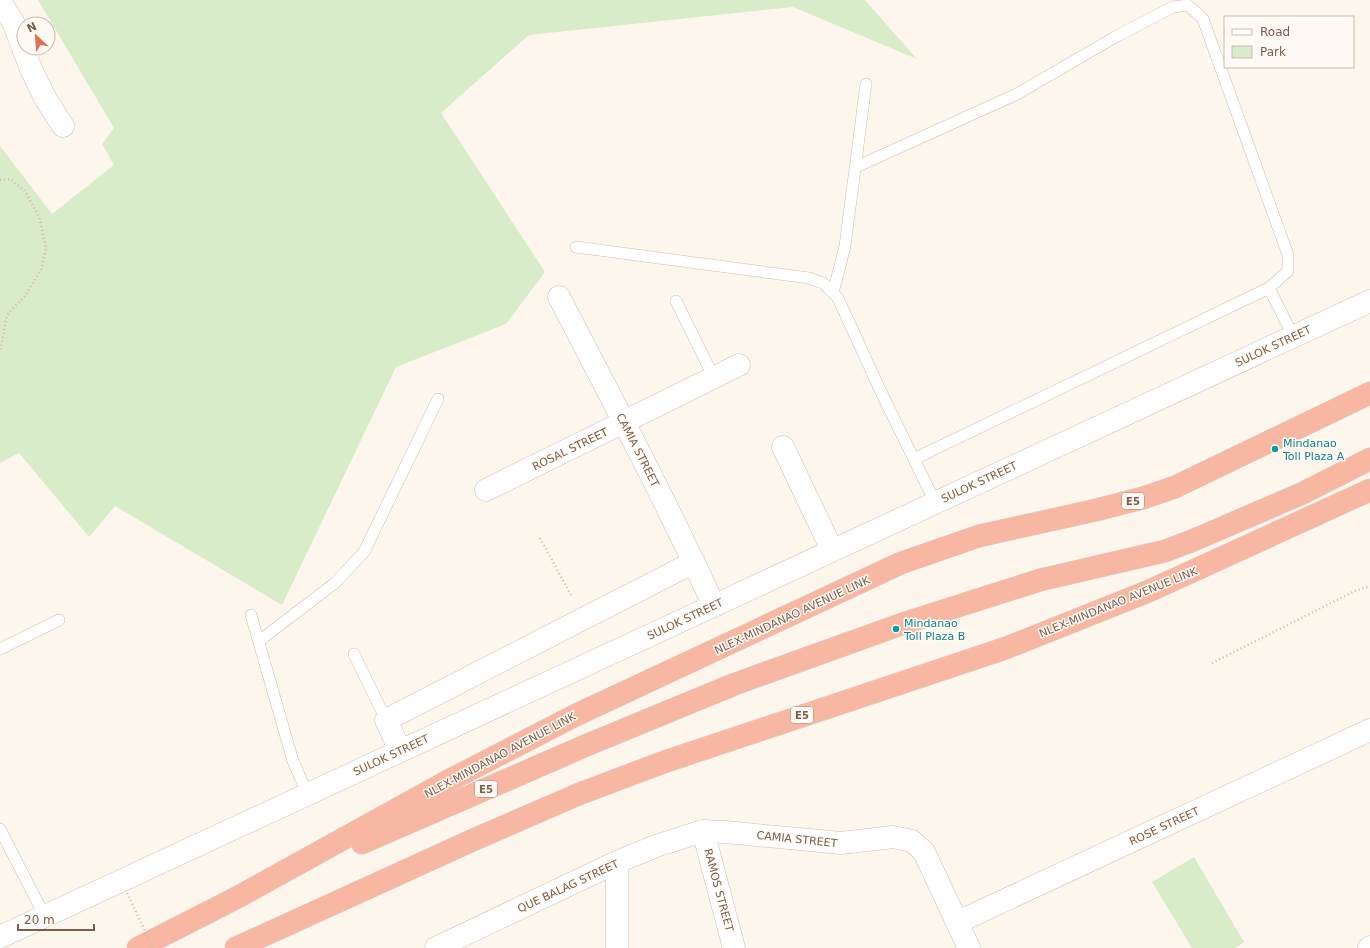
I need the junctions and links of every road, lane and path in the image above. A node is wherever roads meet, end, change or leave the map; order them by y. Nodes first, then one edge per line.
1 (0, 1) edge
2 (866, 84) dead end
3 (64, 126) dead end
4 (856, 167) junction
5 (0, 180) edge
6 (576, 246) dead end
7 (1269, 288) junction
8 (833, 293) junction
9 (559, 297) dead end
10 (1370, 300) edge
11 (676, 301) dead end
12 (1293, 336) junction
13 (0, 352) edge
14 (739, 365) dead end
15 (714, 378) junction
16 (1370, 393) edge
17 (438, 399) dead end
18 (624, 422) junction
19 (783, 447) dead end
20 (914, 459) junction
21 (1370, 459) edge
22 (486, 490) dead end
23 (1370, 490) edge
24 (935, 502) junction
25 (540, 538) dead end
26 (832, 550) junction
27 (694, 562) junction
28 (1370, 586) edge
29 (714, 606) junction
30 (251, 615) dead end
31 (584, 618) junction
32 (59, 620) dead end
33 (259, 641) junction
34 (0, 649) edge
35 (354, 654) dead end
36 (1212, 663) dead end
37 (386, 720) junction
38 (1370, 730) edge
39 (400, 751) junction
40 (307, 793) junction
41 (0, 829) edge
42 (703, 831) junction
43 (617, 862) junction
44 (127, 893) dead end
45 (238, 897) junction
46 (44, 915) junction
47 (958, 922) junction
48 (0, 937) edge
49 (138, 948) edge
50 (153, 948) edge
51 (236, 948) edge
52 (436, 948) edge
53 (617, 948) edge
54 (734, 948) edge
55 (969, 948) edge

1 - 3 street
2 - 4 lane
4 - 7 lane
4 - 8 lane
5 - 13 path
6 - 8 lane
7 - 12 lane
7 - 20 lane
8 - 20 lane
9 - 18 street, CAMIA STREET
10 - 12 street, SULOK STREET
11 - 15 lane
12 - 24 street, SULOK STREET
14 - 15 street, ROSAL STREET
15 - 18 street, ROSAL STREET
16 - 45 highway, NLEX-MINDANAO AVENUE LINK / E5
17 - 33 lane
18 - 22 street, ROSAL STREET
18 - 27 street, CAMIA STREET
19 - 26 street
20 - 24 lane
21 - 45 highway, NLEX-MINDANAO AVENUE LINK / E5
23 - 51 highway, NLEX-MINDANAO AVENUE LINK / E5
24 - 26 street, SULOK STREET
25 - 31 path
26 - 29 street, SULOK STREET
27 - 29 street, CAMIA STREET
27 - 31 street
28 - 36 path
29 - 39 street, SULOK STREET
30 - 33 lane
31 - 37 street
32 - 34 lane
33 - 40 lane
35 - 37 lane
37 - 39 street
38 - 47 street, ROSE STREET
39 - 40 street, SULOK STREET
40 - 46 street, SULOK STREET
41 - 46 lane
42 - 43 street, QUE BALAG STREET
42 - 47 street, CAMIA STREET
42 - 54 street, RAMOS STREET
43 - 52 street, QUE BALAG STREET
43 - 53 street
44 - 50 path, bridge
45 - 49 highway, NLEX-MINDANAO AVENUE LINK / E5
46 - 48 street, SULOK STREET
47 - 55 street, CAMIA STREET

